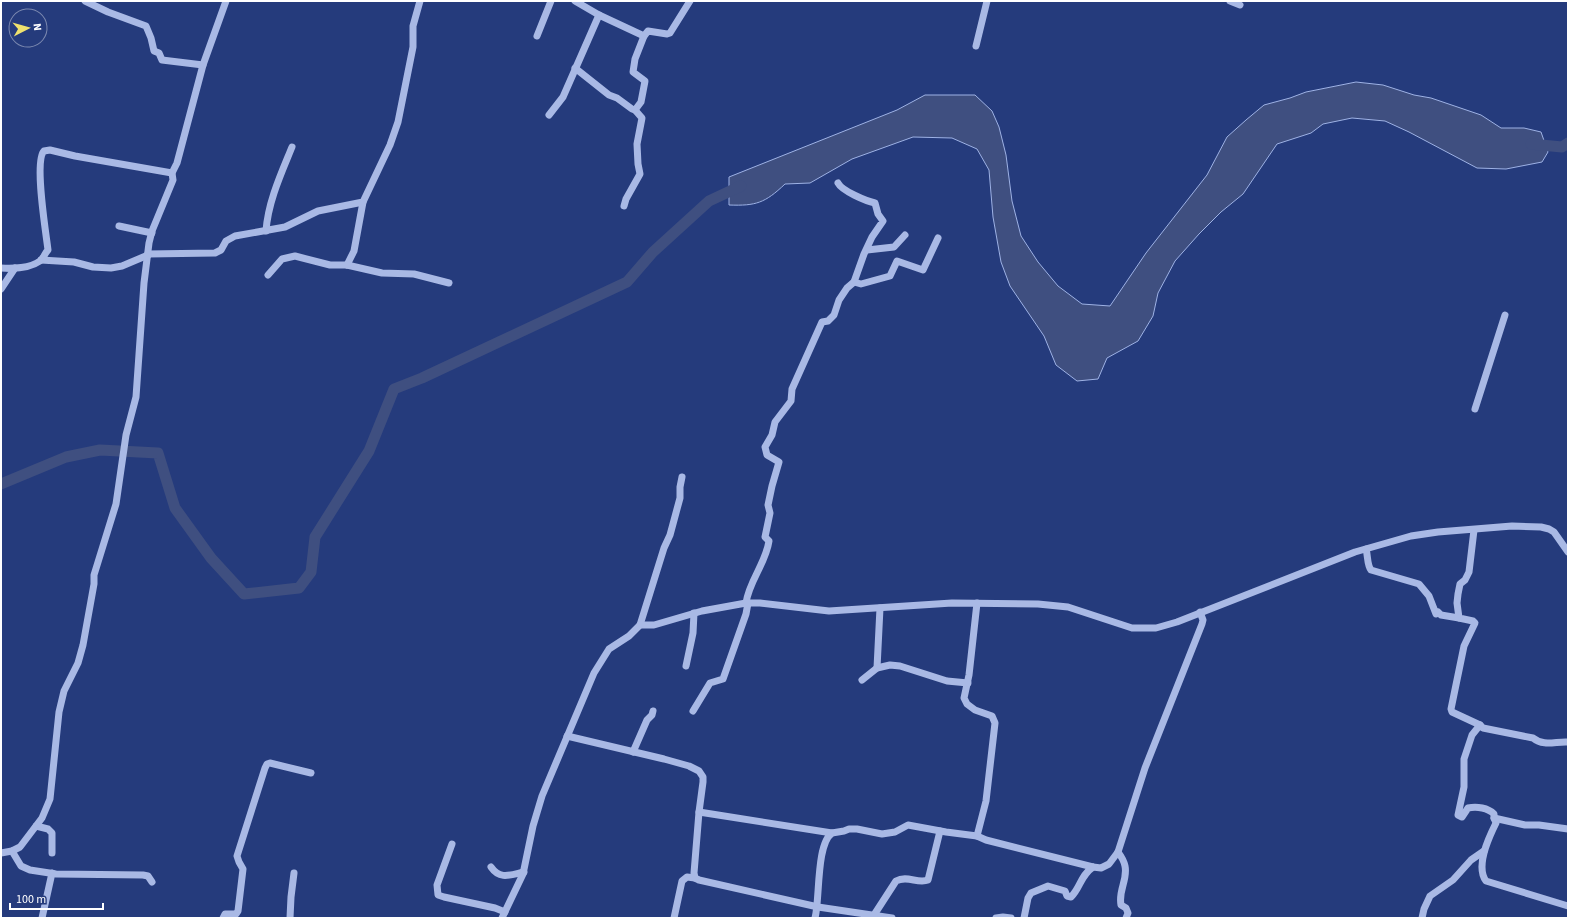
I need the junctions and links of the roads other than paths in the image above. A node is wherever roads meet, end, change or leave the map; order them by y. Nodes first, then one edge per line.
1 (85, 1) edge
2 (226, 1) edge
3 (420, 1) edge
4 (551, 1) edge
5 (575, 1) edge
6 (690, 1) edge
7 (987, 1) edge
8 (1230, 1) edge
9 (1240, 5) dead end
10 (599, 14) junction
11 (537, 36) dead end
12 (644, 36) junction
13 (976, 46) dead end
14 (203, 65) junction
15 (576, 68) junction
16 (635, 110) junction
17 (549, 115) dead end
18 (292, 147) dead end
19 (172, 173) junction
20 (838, 183) dead end
21 (363, 202) junction
22 (624, 206) dead end
23 (119, 226) dead end
24 (266, 231) junction
25 (152, 233) junction
26 (905, 235) dead end
27 (938, 238) dead end
28 (867, 250) junction
29 (148, 254) junction
30 (41, 260) junction
31 (347, 265) junction
32 (1, 268) edge
33 (15, 268) junction
34 (268, 275) dead end
35 (854, 282) junction
36 (449, 283) dead end
37 (1, 289) edge
38 (1505, 315) dead end
39 (1474, 409) dead end
40 (682, 477) dead end
41 (1474, 533) junction
42 (1367, 552) junction
43 (1568, 552) edge
44 (747, 605) junction
45 (977, 606) junction
46 (880, 611) junction
47 (694, 616) junction
48 (1201, 616) junction
49 (1459, 618) junction
50 (640, 625) junction
51 (686, 666) dead end
52 (877, 668) junction
53 (862, 680) dead end
54 (968, 683) junction
55 (693, 710) dead end
56 (653, 711) dead end
57 (1480, 725) junction
58 (570, 737) junction
59 (1568, 742) edge
60 (633, 752) junction
61 (311, 773) dead end
62 (699, 812) junction
63 (1494, 818) junction
64 (36, 826) junction
65 (1568, 829) edge
66 (940, 831) junction
67 (832, 833) junction
68 (978, 836) junction
69 (452, 844) dead end
70 (12, 851) junction
71 (52, 852) dead end
72 (1118, 852) junction
73 (1484, 852) junction
74 (1, 853) edge
75 (491, 867) dead end
76 (1093, 867) junction
77 (524, 872) junction
78 (52, 873) junction
79 (294, 873) dead end
80 (695, 878) junction
81 (152, 882) dead end
82 (1568, 906) edge
83 (818, 907) junction
84 (503, 915) edge
85 (874, 915) junction
86 (42, 918) edge
87 (223, 918) edge
88 (290, 918) edge
89 (674, 918) edge
90 (815, 918) edge
91 (892, 918) edge
92 (996, 918) edge
93 (1011, 918) edge
94 (1024, 918) edge
95 (1126, 918) edge
96 (1422, 918) edge

1 - 14 street
2 - 14 street
3 - 21 street
4 - 11 street
5 - 10 street
6 - 12 street
7 - 13 street
8 - 9 street
10 - 12 street
10 - 15 street
12 - 16 street
14 - 19 street
15 - 16 street
15 - 17 street
16 - 22 street
18 - 24 street
19 - 25 street
19 - 30 street
20 - 28 street
21 - 24 street
21 - 31 street
23 - 25 street
24 - 29 street
25 - 29 street
26 - 28 street
27 - 35 street
28 - 35 street
29 - 30 street
29 - 64 street
30 - 33 street
31 - 34 street
31 - 36 street
32 - 33 street
33 - 37 street
35 - 44 street
38 - 39 street
40 - 50 street
41 - 42 street
41 - 43 street
41 - 49 street
42 - 48 street
42 - 49 street
44 - 46 street
44 - 47 street
44 - 55 street
45 - 46 street
45 - 48 street
45 - 54 street
46 - 52 street
47 - 50 street
47 - 51 street
48 - 72 street
49 - 57 street
50 - 58 street
52 - 53 street
52 - 54 street
54 - 68 street
56 - 60 street
57 - 59 street
57 - 63 street
58 - 60 street
58 - 77 street
60 - 62 street
61 - 87 street
62 - 67 street
62 - 80 street
63 - 65 street
63 - 73 street
64 - 70 street
64 - 71 street
66 - 67 street
66 - 68 street
66 - 85 street
67 - 83 street
68 - 76 street
69 - 84 street
70 - 74 street
70 - 78 street
72 - 76 street
72 - 95 street
73 - 82 street
73 - 96 street
75 - 77 street
76 - 94 street
77 - 84 street
78 - 81 street
78 - 86 street
79 - 88 street
80 - 83 street
80 - 89 street
83 - 85 street
83 - 90 street
85 - 91 street
92 - 93 street

